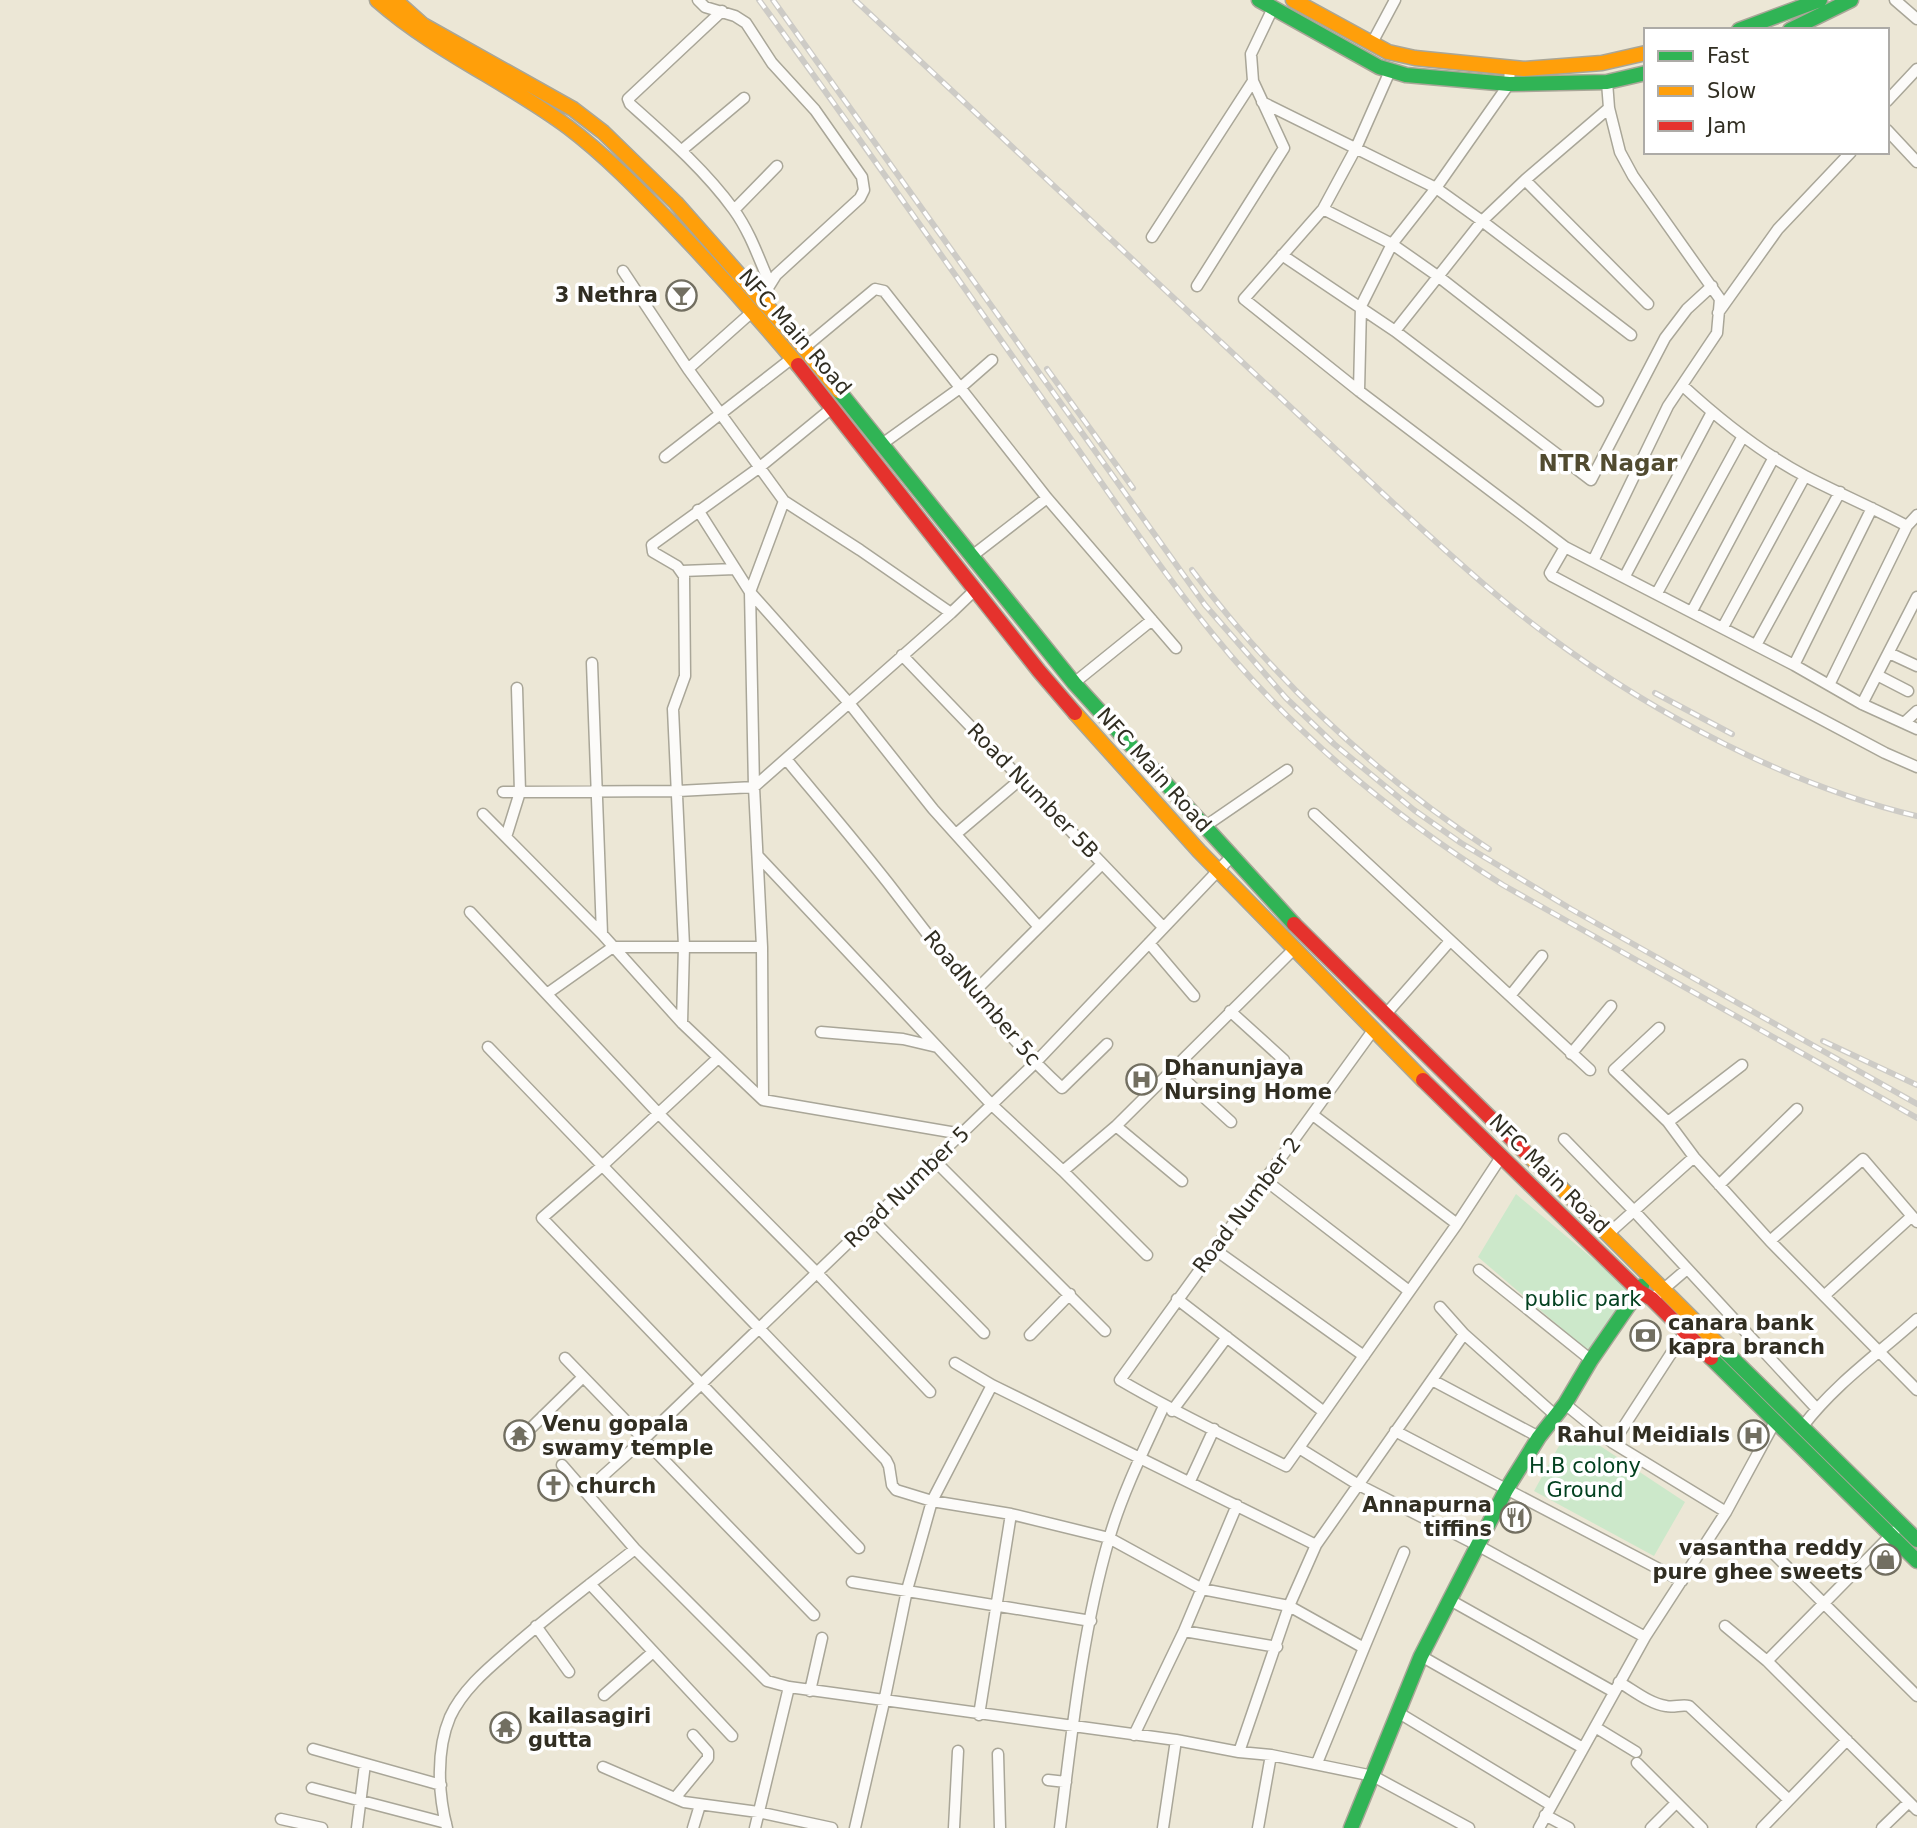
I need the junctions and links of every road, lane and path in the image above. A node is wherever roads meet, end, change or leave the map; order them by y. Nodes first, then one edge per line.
1 (377, 0) edge
2 (395, 0) edge
3 (698, 0) edge
4 (1259, 0) edge
5 (1293, 0) edge
6 (1395, 0) edge
7 (1819, 0) edge
8 (1851, 0) edge
9 (1895, 0) edge
10 (1273, 8) junction
11 (722, 11) junction
12 (1917, 19) edge
13 (1744, 28) edge
14 (1794, 28) edge
15 (1372, 43) junction
16 (1644, 53) edge
17 (1467, 63) junction
18 (1510, 67) junction
19 (1917, 69) edge
20 (1391, 71) junction
21 (1644, 73) edge
22 (1467, 80) junction
23 (1253, 81) junction
24 (1607, 82) junction
25 (1509, 84) junction
26 (744, 99) dead end
27 (1889, 99) edge
28 (1262, 102) junction
29 (1609, 108) junction
30 (1889, 132) edge
31 (1356, 148) junction
32 (682, 150) junction
33 (1849, 154) edge
34 (1917, 162) edge
35 (778, 166) dead end
36 (1525, 180) junction
37 (1436, 188) junction
38 (1323, 209) junction
39 (734, 210) junction
40 (1482, 221) junction
41 (1153, 237) dead end
42 (1392, 244) junction
43 (1282, 255) junction
44 (623, 271) dead end
45 (1439, 277) junction
46 (770, 284) junction
47 (1198, 286) dead end
48 (1712, 286) junction
49 (761, 299) junction
50 (1648, 304) dead end
51 (1361, 306) junction
52 (752, 312) junction
53 (1718, 313) junction
54 (1395, 331) junction
55 (1631, 335) dead end
56 (804, 348) junction
57 (791, 359) junction
58 (992, 360) dead end
59 (688, 369) junction
60 (1683, 386) junction
61 (960, 388) junction
62 (1359, 391) junction
63 (1598, 401) dead end
64 (832, 408) junction
65 (1712, 412) junction
66 (722, 413) junction
67 (1743, 436) junction
68 (882, 444) junction
69 (665, 457) dead end
70 (1774, 457) junction
71 (760, 467) junction
72 (1805, 475) junction
73 (1840, 492) junction
74 (1047, 498) junction
75 (784, 501) junction
76 (1872, 508) junction
77 (698, 510) junction
78 (938, 514) junction
79 (1917, 515) edge
80 (924, 524) junction
81 (1907, 526) junction
82 (1565, 547) junction
83 (972, 556) junction
84 (1594, 559) junction
85 (735, 569) junction
86 (682, 571) junction
87 (1625, 576) junction
88 (976, 589) junction
89 (750, 592) junction
90 (1657, 593) junction
91 (1917, 597) edge
92 (1692, 611) junction
93 (951, 613) junction
94 (1152, 620) junction
95 (1905, 621) junction
96 (1723, 627) junction
97 (1917, 627) edge
98 (1756, 645) junction
99 (1176, 648) dead end
100 (1889, 653) junction
101 (902, 655) junction
102 (592, 663) dead end
103 (1794, 665) junction
104 (1917, 666) edge
105 (1877, 675) junction
106 (1074, 683) junction
107 (1829, 685) junction
108 (517, 688) dead end
109 (1908, 691) dead end
110 (849, 703) junction
111 (1862, 704) junction
112 (1917, 711) edge
113 (1904, 723) junction
114 (1917, 729) edge
115 (786, 758) junction
116 (1917, 767) edge
117 (1287, 770) dead end
118 (1021, 779) junction
119 (754, 787) junction
120 (598, 790) junction
121 (678, 791) junction
122 (503, 792) dead end
123 (520, 792) junction
124 (483, 814) dead end
125 (1314, 814) dead end
126 (1205, 827) junction
127 (956, 834) junction
128 (506, 837) junction
129 (758, 856) junction
130 (1231, 857) junction
131 (1102, 864) junction
132 (1216, 870) junction
133 (470, 912) dead end
134 (1039, 927) junction
135 (1163, 927) junction
136 (601, 934) junction
137 (1450, 941) junction
138 (1149, 943) junction
139 (684, 946) junction
140 (613, 947) junction
141 (762, 947) junction
142 (1293, 950) junction
143 (1542, 956) dead end
144 (548, 993) junction
145 (973, 993) junction
146 (1194, 996) dead end
147 (1510, 996) junction
148 (1611, 1006) dead end
149 (1230, 1011) junction
150 (1387, 1014) junction
151 (682, 1023) junction
152 (1659, 1028) dead end
153 (1374, 1029) junction
154 (821, 1032) dead end
155 (1107, 1044) dead end
156 (488, 1047) dead end
157 (937, 1047) junction
158 (1571, 1054) junction
159 (718, 1058) junction
160 (1284, 1060) dead end
161 (1035, 1063) junction
162 (1742, 1065) dead end
163 (1174, 1069) junction
164 (1590, 1070) dead end
165 (763, 1100) junction
166 (992, 1105) junction
167 (1797, 1110) dead end
168 (659, 1113) junction
169 (1314, 1115) junction
170 (1231, 1122) dead end
171 (1668, 1122) junction
172 (1116, 1126) junction
173 (962, 1134) junction
174 (1564, 1139) dead end
175 (1502, 1157) junction
176 (1694, 1157) junction
177 (935, 1161) junction
178 (602, 1166) junction
179 (1063, 1171) junction
180 (1265, 1180) junction
181 (1182, 1181) dead end
182 (1719, 1185) junction
183 (1634, 1212) junction
184 (1914, 1219) edge
185 (873, 1220) junction
186 (1457, 1224) junction
187 (1608, 1234) junction
188 (1770, 1241) junction
189 (1214, 1249) junction
190 (1147, 1255) dead end
191 (1687, 1269) junction
192 (1479, 1270) dead end
193 (817, 1273) junction
194 (1650, 1275) junction
195 (1664, 1289) junction
196 (1639, 1291) junction
197 (1409, 1292) junction
198 (1070, 1294) junction
199 (1825, 1295) junction
200 (1177, 1299) junction
201 (1652, 1300) junction
202 (1440, 1307) dead end
203 (1917, 1319) edge
204 (759, 1329) junction
205 (1105, 1331) dead end
206 (1685, 1332) junction
207 (984, 1334) dead end
208 (1464, 1334) junction
209 (1030, 1335) dead end
210 (1227, 1337) junction
211 (1879, 1353) junction
212 (1364, 1356) junction
213 (565, 1359) dead end
214 (1591, 1360) junction
215 (955, 1363) dead end
216 (583, 1377) junction
217 (1432, 1380) junction
218 (701, 1384) junction
219 (992, 1385) junction
220 (1917, 1390) edge
221 (930, 1392) dead end
222 (1565, 1404) junction
223 (1168, 1408) junction
224 (1816, 1408) junction
225 (1324, 1412) junction
226 (1555, 1415) junction
227 (1776, 1420) junction
228 (1803, 1426) junction
229 (532, 1427) dead end
230 (1214, 1429) junction
231 (1395, 1431) junction
232 (1539, 1437) junction
233 (644, 1439) junction
234 (1613, 1443) junction
235 (1299, 1448) junction
236 (1141, 1457) junction
237 (562, 1465) dead end
238 (1190, 1481) junction
239 (1357, 1484) junction
240 (1506, 1490) junction
241 (586, 1492) junction
242 (932, 1501) junction
243 (1237, 1504) junction
244 (1726, 1512) junction
245 (1011, 1514) junction
246 (1896, 1530) junction
247 (1109, 1538) junction
248 (1917, 1541) edge
249 (1316, 1545) junction
250 (1477, 1545) junction
251 (1768, 1547) dead end
252 (859, 1548) dead end
253 (635, 1549) junction
254 (1404, 1552) dead end
255 (1917, 1561) edge
256 (1682, 1581) junction
257 (852, 1583) dead end
258 (590, 1584) junction
259 (1202, 1589) junction
260 (906, 1590) junction
261 (1450, 1600) junction
262 (1825, 1604) junction
263 (998, 1606) junction
264 (1289, 1606) junction
265 (814, 1615) dead end
266 (1091, 1621) junction
267 (536, 1626) junction
268 (1725, 1626) dead end
269 (1184, 1630) junction
270 (1645, 1637) junction
271 (822, 1639) dead end
272 (1277, 1647) junction
273 (1364, 1648) junction
274 (653, 1652) junction
275 (1422, 1656) junction
276 (1766, 1661) junction
277 (569, 1672) dead end
278 (1617, 1687) junction
279 (789, 1688) junction
280 (810, 1691) junction
281 (604, 1695) dead end
282 (1917, 1696) edge
283 (884, 1702) junction
284 (1399, 1713) junction
285 (979, 1715) junction
286 (1072, 1727) junction
287 (1595, 1727) junction
288 (693, 1735) dead end
289 (1134, 1735) junction
290 (732, 1736) dead end
291 (1176, 1740) junction
292 (1847, 1740) junction
293 (1583, 1748) junction
294 (313, 1749) dead end
295 (958, 1751) dead end
296 (1239, 1752) junction
297 (998, 1754) dead end
298 (1271, 1755) junction
299 (1317, 1763) junction
300 (365, 1764) junction
301 (603, 1767) dead end
302 (1373, 1776) junction
303 (1048, 1780) dead end
304 (1066, 1782) junction
305 (441, 1785) junction
306 (312, 1788) dead end
307 (675, 1798) junction
308 (361, 1800) junction
309 (1789, 1800) junction
310 (1676, 1803) junction
311 (699, 1805) junction
312 (1913, 1806) edge
313 (1548, 1810) junction
314 (758, 1812) junction
315 (281, 1819) dead end
316 (447, 1825) edge
317 (322, 1828) edge
318 (356, 1828) edge
319 (693, 1828) edge
320 (755, 1828) edge
321 (832, 1828) edge
322 (855, 1828) edge
323 (954, 1828) edge
324 (1000, 1828) edge
325 (1060, 1828) edge
326 (1163, 1828) edge
327 (1258, 1828) edge
328 (1352, 1828) edge
329 (1469, 1828) edge
330 (1539, 1828) edge
331 (1569, 1828) edge
332 (1651, 1828) edge
333 (1702, 1828) edge
334 (1762, 1828) edge
335 (1882, 1828) edge

1 - 52 main road, NFC Main Road
2 - 49 main road, NFC Main Road
3 - 11 street
4 - 10 main road
5 - 15 main road
6 - 15 street
7 - 13 main road
8 - 14 main road
9 - 12 street
10 - 20 main road
10 - 23 street
11 - 32 street
11 - 46 street
15 - 17 main road
16 - 18 main road
17 - 18 main road
17 - 22 main road
18 - 25 street
19 - 27 street
20 - 22 main road
20 - 31 street
21 - 24 main road
22 - 25 main road
23 - 28 street
23 - 41 street
24 - 25 main road
24 - 29 street
25 - 37 street
26 - 32 street
28 - 31 street
28 - 47 street
29 - 36 street
29 - 48 street
30 - 34 street
31 - 37 street
31 - 38 street
32 - 39 street
33 - 53 street
35 - 39 street
36 - 40 street
36 - 50 street
37 - 40 street
37 - 42 street
38 - 42 street
38 - 43 street
39 - 46 street
40 - 45 street
40 - 55 street
42 - 45 street
42 - 51 street
43 - 51 street
43 - 62 street
44 - 59 street
45 - 54 street
45 - 63 street
46 - 49 street
48 - 53 street
48 - 54 street
49 - 56 main road, NFC Main Road
51 - 54 street
51 - 62 street
52 - 57 main road, NFC Main Road
52 - 59 street
53 - 60 street
56 - 61 street
56 - 68 main road, NFC Main Road
57 - 64 main road, NFC Main Road
57 - 66 street
58 - 61 street
59 - 66 street
60 - 65 street
60 - 84 street
61 - 68 street
61 - 74 street
62 - 82 street
64 - 71 street
64 - 80 main road, NFC Main Road
65 - 67 street
65 - 87 street
66 - 69 street
66 - 71 street
67 - 70 street
67 - 90 street
68 - 78 main road, NFC Main Road
70 - 72 street
70 - 92 street
71 - 75 street
71 - 77 street
72 - 73 street
72 - 96 street
73 - 76 street
73 - 98 street
74 - 83 street
74 - 94 street
75 - 89 street
75 - 93 street
76 - 81 street
76 - 103 street
77 - 85 street
77 - 86 street
78 - 80 main road
78 - 83 main road, NFC Main Road
79 - 81 street
80 - 88 main road, NFC Main Road
81 - 107 street
82 - 84 street
82 - 116 street
83 - 106 main road, NFC Main Road
84 - 87 street
85 - 86 street
85 - 89 street
86 - 121 street
87 - 90 street
88 - 93 street
88 - 132 main road, NFC Main Road
89 - 110 street
89 - 119 street
90 - 92 street
91 - 95 street
92 - 96 street
93 - 101 street
94 - 99 street
94 - 106 street
95 - 97 street
95 - 100 street
96 - 98 street
98 - 103 street
100 - 104 street
100 - 105 street
101 - 110 street
101 - 118 street, Road Number 5B
102 - 120 street
103 - 107 street
105 - 109 street
105 - 111 street
106 - 126 main road, NFC Main Road
107 - 111 street
108 - 123 street
110 - 115 street
110 - 127 street
111 - 113 street
112 - 113 street
113 - 114 street
115 - 119 street
115 - 145 street, RoadNumber 5c
117 - 126 street
118 - 127 street
118 - 131 street, Road Number 5B
119 - 121 street
119 - 129 street
120 - 121 street
120 - 123 street
120 - 136 street
121 - 139 street
122 - 123 street
123 - 128 street
124 - 128 street
125 - 137 street
126 - 130 main road, NFC Main Road
127 - 134 street
128 - 136 street
129 - 141 street
129 - 157 street
130 - 132 street, Road Number 5
130 - 150 main road, NFC Main Road
131 - 134 street
131 - 135 street, Road Number 5B
132 - 135 street, Road Number 5
132 - 142 main road, NFC Main Road
133 - 144 street
134 - 145 street
135 - 138 street, Road Number 5
136 - 140 street
137 - 147 street
137 - 150 street
138 - 146 street
138 - 161 street, Road Number 5
139 - 140 street
139 - 141 street
139 - 151 street
140 - 144 street
140 - 151 street
141 - 165 street
142 - 149 street
142 - 153 main road, NFC Main Road
143 - 147 street
144 - 168 street
145 - 161 street, RoadNumber 5c
147 - 158 street
148 - 158 street
149 - 160 street
149 - 163 street
150 - 187 main road, NFC Main Road
151 - 159 street
152 - 171 street
153 - 169 street, Road Number 2
153 - 175 main road, NFC Main Road
154 - 157 street
155 - 161 street, RoadNumber 5c
156 - 178 street
157 - 166 street
158 - 164 street
159 - 165 street
159 - 168 street
161 - 166 street, Road Number 5
162 - 171 street
163 - 170 street
163 - 172 street
165 - 173 street
166 - 173 street, Road Number 5
166 - 179 street
167 - 182 street
168 - 178 street
168 - 193 street
169 - 180 street, Road Number 2
169 - 186 street
171 - 176 street
172 - 179 street
172 - 181 street
173 - 177 street, Road Number 5
174 - 183 street
175 - 186 street
175 - 196 main road, NFC Main Road
176 - 182 street
176 - 183 street
177 - 185 street, Road Number 5
177 - 198 street
178 - 204 street
178 - 218 street
179 - 190 street
180 - 189 street, Road Number 2
180 - 197 street
182 - 188 street
183 - 187 street
183 - 191 street
184 - 188 street
184 - 199 street
185 - 193 street, Road Number 5
185 - 207 street
186 - 197 street
187 - 194 main road, NFC Main Road
188 - 199 street
189 - 200 street, Road Number 2
189 - 212 street
191 - 195 street
191 - 224 street
192 - 214 street
193 - 204 street, Road Number 5
193 - 221 street
194 - 195 main road, NFC Main Road
194 - 196 main road
195 - 201 street
195 - 228 main road, NFC Main Road
196 - 201 main road, NFC Main Road
196 - 214 main road
197 - 212 street
198 - 205 street
198 - 209 street
199 - 211 street
200 - 210 street
200 - 223 street, Road Number 2
201 - 206 main road, NFC Main Road
202 - 208 street
203 - 211 street
204 - 218 street, Road Number 5
204 - 242 street
206 - 227 main road, NFC Main Road
206 - 234 street
208 - 217 street
208 - 226 street
210 - 223 street
210 - 225 street
211 - 220 street
211 - 224 street
212 - 225 street
213 - 216 street
214 - 222 main road
215 - 219 street
216 - 229 street
216 - 233 street
217 - 231 street
217 - 232 street
218 - 233 street, Road Number 5
218 - 252 street
219 - 236 street
219 - 242 street
222 - 226 main road
222 - 234 street
223 - 230 street
223 - 236 street
224 - 228 street
225 - 235 street
226 - 232 main road
227 - 244 street
227 - 246 main road, NFC Main Road
228 - 246 main road, NFC Main Road
230 - 235 street
230 - 238 street
231 - 239 street
231 - 240 street
232 - 240 main road
233 - 241 street, Road Number 5
233 - 265 street
234 - 244 street
235 - 239 street
236 - 238 street
236 - 247 street
237 - 241 street
238 - 243 street
239 - 249 street
239 - 250 street
240 - 250 main road
240 - 256 street
241 - 253 street
242 - 245 street
242 - 260 street
243 - 249 street
243 - 259 street
244 - 256 street
245 - 247 street
245 - 263 street
246 - 248 main road, NFC Main Road
246 - 255 main road, NFC Main Road
246 - 262 street
247 - 259 street
247 - 266 street
249 - 264 street
250 - 261 main road
250 - 270 street
251 - 262 street
253 - 258 street
253 - 279 street
254 - 273 street
256 - 270 street
257 - 260 street
258 - 267 street
258 - 274 street
259 - 264 street
259 - 269 street
260 - 263 street
260 - 283 street
261 - 275 main road
261 - 278 street
262 - 276 street
262 - 282 street
263 - 266 street
263 - 285 street
264 - 272 street
264 - 273 street
266 - 286 street
267 - 277 street
267 - 305 street
268 - 276 street
269 - 272 street
269 - 289 street
270 - 278 street
271 - 280 street
272 - 296 street
273 - 299 street
274 - 281 street
274 - 290 street
275 - 284 main road
275 - 293 street
276 - 292 street
278 - 287 street
278 - 309 street
279 - 280 street
279 - 314 street
280 - 283 street
283 - 285 street
283 - 322 street
284 - 302 main road
284 - 313 street
285 - 286 street
286 - 289 street
286 - 304 street
287 - 293 street
287 - 310 street
288 - 307 street
289 - 291 street
291 - 296 street
291 - 326 street
292 - 309 street
292 - 312 street
293 - 313 street
294 - 300 street
295 - 323 street
296 - 298 street
297 - 324 street
298 - 299 street
298 - 327 street
299 - 302 street
300 - 305 street
300 - 308 street
301 - 307 street
302 - 328 main road
302 - 329 street
303 - 304 street
304 - 325 street
305 - 316 street
306 - 308 street
307 - 311 street
308 - 316 street
308 - 318 street
309 - 334 street
310 - 332 street
310 - 333 street
311 - 314 street
311 - 319 street
312 - 335 street
313 - 330 street
313 - 331 street
314 - 320 street
314 - 321 street
315 - 317 street

